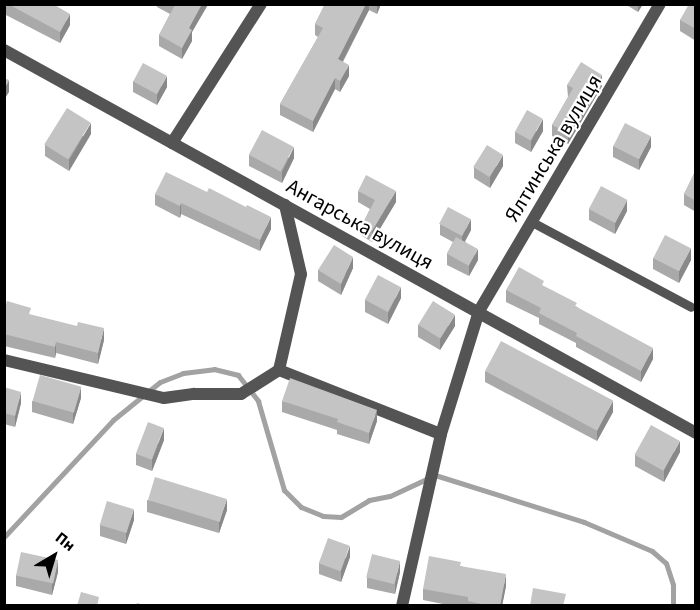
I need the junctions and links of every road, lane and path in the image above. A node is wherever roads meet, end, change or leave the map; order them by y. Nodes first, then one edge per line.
1 (261, 4) edge
2 (660, 4) edge
3 (4, 50) edge
4 (172, 142) junction
5 (285, 205) junction
6 (532, 222) junction
7 (691, 308) dead end
8 (479, 311) junction
9 (4, 360) edge
10 (279, 370) junction
11 (696, 433) edge
12 (441, 434) junction
13 (402, 606) edge

1 - 4 street
2 - 6 street, Ялтинська вулиця
3 - 4 street, Ангарська вулиця
4 - 5 street, Ангарська вулиця
5 - 8 street, Ангарська вулиця
5 - 10 street
6 - 7 lane
6 - 8 street, Ялтинська вулиця
8 - 11 street, Ангарська вулиця
8 - 12 street, Ялтинська вулиця
9 - 10 street
10 - 12 street
12 - 13 street, Ялтинська вулиця

